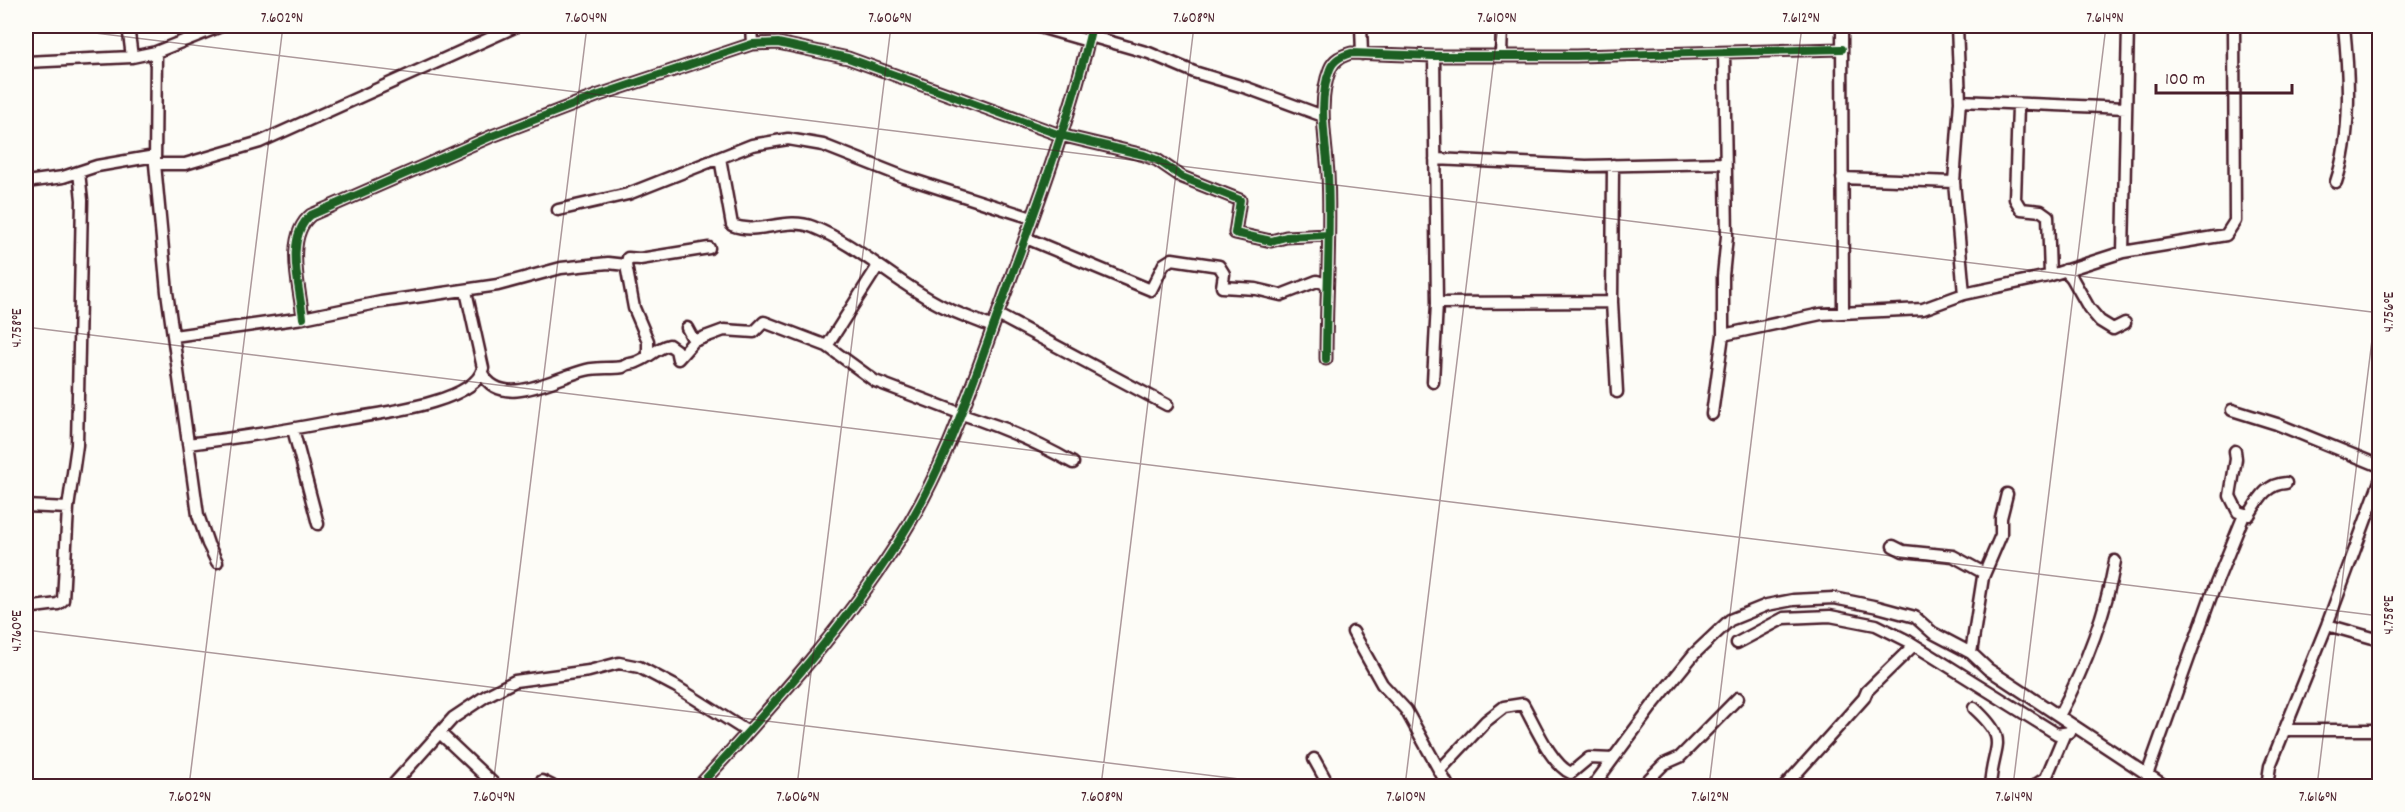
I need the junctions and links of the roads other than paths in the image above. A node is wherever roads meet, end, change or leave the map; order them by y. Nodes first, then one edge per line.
1 (128, 26) edge
2 (221, 26) edge
3 (517, 26) edge
4 (751, 26) edge
5 (1036, 26) edge
6 (1361, 26) edge
7 (1502, 26) edge
8 (1842, 26) edge
9 (1957, 26) edge
10 (2128, 26) edge
11 (2234, 26) edge
12 (2344, 26) edge
13 (1090, 34) edge
14 (752, 44) junction
15 (1842, 49) junction
16 (156, 52) junction
17 (1724, 52) junction
18 (1362, 54) junction
19 (1501, 55) junction
20 (1434, 56) junction
21 (132, 57) junction
22 (26, 62) edge
23 (1960, 101) junction
24 (2018, 106) junction
25 (2126, 108) junction
26 (1323, 116) junction
27 (1060, 135) junction
28 (720, 158) junction
29 (1435, 159) junction
30 (155, 160) junction
31 (1725, 163) junction
32 (1612, 165) junction
33 (79, 172) junction
34 (1842, 178) junction
35 (26, 182) edge
36 (1954, 182) junction
37 (2336, 182) dead end
38 (558, 210) dead end
39 (1032, 218) junction
40 (1328, 235) junction
41 (1026, 238) junction
42 (709, 248) dead end
43 (2123, 252) junction
44 (626, 265) junction
45 (878, 266) junction
46 (2065, 270) junction
47 (2050, 275) junction
48 (1326, 284) junction
49 (466, 291) junction
50 (1964, 294) junction
51 (1612, 302) junction
52 (1437, 303) junction
53 (1843, 311) junction
54 (998, 315) junction
55 (303, 318) junction
56 (2125, 323) dead end
57 (993, 327) junction
58 (687, 328) dead end
59 (1723, 335) junction
60 (174, 336) junction
61 (694, 341) junction
62 (827, 346) junction
63 (648, 354) junction
64 (1326, 359) dead end
65 (482, 374) junction
66 (1433, 382) dead end
67 (1617, 392) dead end
68 (1167, 405) dead end
69 (2232, 410) dead end
70 (962, 414) junction
71 (1712, 414) dead end
72 (293, 429) junction
73 (188, 444) junction
74 (2235, 451) dead end
75 (1073, 463) dead end
76 (2379, 466) edge
77 (2379, 481) edge
78 (2286, 483) dead end
79 (2007, 494) dead end
80 (26, 506) edge
81 (68, 508) junction
82 (2244, 515) junction
83 (318, 524) dead end
84 (1893, 546) dead end
85 (2115, 561) dead end
86 (217, 562) dead end
87 (1984, 573) junction
88 (26, 608) edge
89 (2327, 625) junction
90 (1353, 632) dead end
91 (2379, 640) edge
92 (1737, 643) dead end
93 (1914, 645) junction
94 (1971, 653) junction
95 (1738, 698) dead end
96 (1974, 708) dead end
97 (2059, 716) junction
98 (2072, 725) junction
99 (2284, 730) junction
100 (2379, 730) edge
101 (747, 732) junction
102 (441, 734) junction
103 (2064, 735) junction
104 (1314, 759) dead end
105 (1613, 759) junction
106 (1439, 771) junction
107 (2147, 775) junction
108 (392, 786) edge
109 (496, 786) edge
110 (536, 786) edge
111 (552, 786) edge
112 (699, 786) edge
113 (1329, 786) edge
114 (1448, 786) edge
115 (1593, 786) edge
116 (1642, 786) edge
117 (1785, 786) edge
118 (1990, 786) edge
119 (2034, 786) edge
120 (2165, 786) edge
121 (2267, 786) edge

1 - 21 street
2 - 16 street
3 - 30 street
4 - 14 street
5 - 13 street
6 - 18 street
7 - 19 street
8 - 15 street
9 - 23 street
10 - 25 street
11 - 43 street
12 - 37 street
13 - 26 street
13 - 27 street
14 - 27 street
14 - 55 street
15 - 17 street
15 - 34 street
16 - 21 street
16 - 30 street
17 - 19 street
17 - 31 street
18 - 20 street
18 - 26 street
19 - 20 street
20 - 29 street
21 - 22 street
23 - 24 street
23 - 36 street
24 - 25 street
24 - 47 street
25 - 43 street
26 - 40 street
27 - 39 street
27 - 40 street
28 - 38 street
28 - 39 street
28 - 45 street
29 - 32 street
29 - 52 street
30 - 33 street
30 - 60 street
31 - 32 street
31 - 59 street
32 - 51 street
33 - 35 street
33 - 81 street
34 - 36 street
34 - 53 street
36 - 50 street
39 - 41 street
40 - 48 street
41 - 48 street
41 - 54 street
42 - 44 street
43 - 46 street
44 - 49 street
44 - 63 street
45 - 57 street
45 - 62 street
46 - 47 street
46 - 56 street
47 - 50 street
48 - 64 street
49 - 55 street
49 - 65 street
50 - 53 street
51 - 52 street
51 - 67 street
52 - 66 street
53 - 59 street
54 - 57 street
54 - 68 street
55 - 60 street
57 - 70 street
58 - 61 street
59 - 71 street
60 - 73 street
61 - 62 street
61 - 63 street
62 - 70 street
63 - 65 street
65 - 72 street
69 - 76 street
70 - 75 street
70 - 101 street
72 - 73 street
72 - 83 street
73 - 86 street
74 - 82 street
77 - 89 street
78 - 82 street
79 - 87 street
80 - 81 street
81 - 88 street
82 - 107 street
84 - 87 street
85 - 97 street
87 - 94 street
89 - 91 street
89 - 99 street
90 - 106 street
92 - 93 street
93 - 103 street
93 - 117 street
94 - 97 street
94 - 105 street
95 - 116 street
96 - 118 street
97 - 98 street
98 - 103 street
98 - 107 street
99 - 100 street
99 - 121 street
101 - 102 street
101 - 112 street
102 - 108 street
102 - 109 street
103 - 119 street
104 - 113 street
105 - 106 street
105 - 115 street
106 - 114 street
107 - 120 street
110 - 111 street

